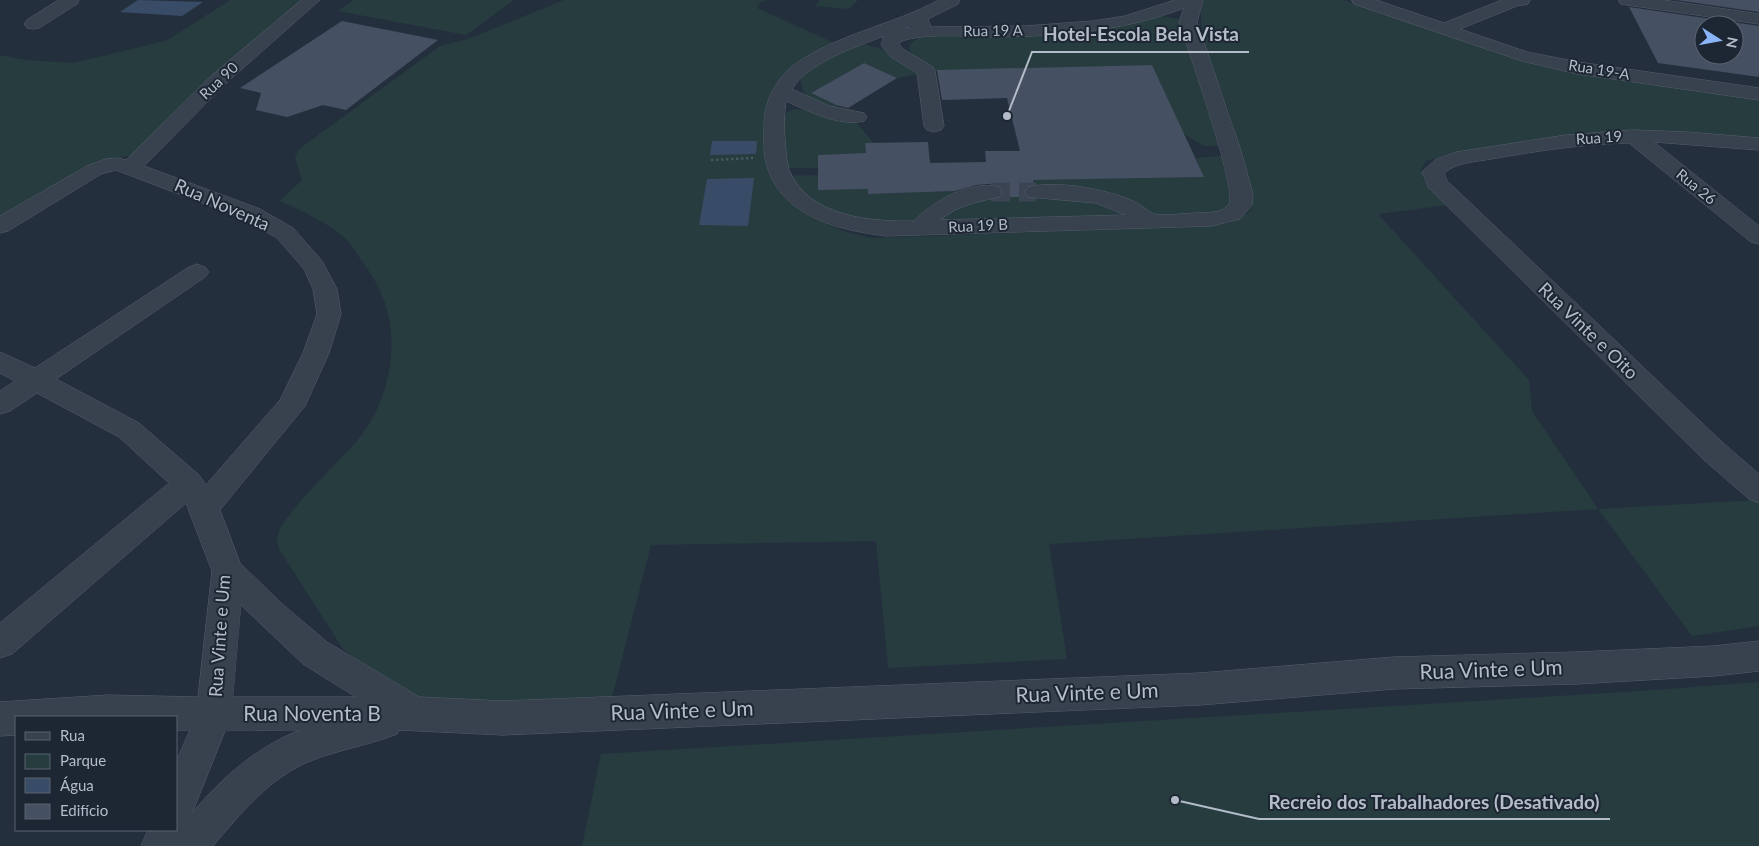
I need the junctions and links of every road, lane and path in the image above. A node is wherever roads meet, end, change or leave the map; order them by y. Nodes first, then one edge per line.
1 (71, 0) edge
2 (312, 0) edge
3 (952, 0) edge
4 (1190, 0) edge
5 (1195, 0) edge
6 (1360, 0) edge
7 (1522, 0) edge
8 (1626, 0) edge
9 (1166, 11) junction
10 (1759, 19) edge
11 (1188, 22) junction
12 (33, 24) dead end
13 (921, 25) junction
14 (1444, 29) junction
15 (782, 92) junction
16 (1759, 94) edge
17 (857, 117) dead end
18 (934, 126) dead end
19 (1633, 136) junction
20 (1759, 144) edge
21 (776, 157) junction
22 (711, 160) dead end
23 (1441, 164) joint
24 (131, 167) junction
25 (990, 192) tunnel mouth
26 (1036, 192) tunnel mouth
27 (1148, 221) junction
28 (0, 226) edge
29 (920, 228) junction
30 (1759, 237) edge
31 (197, 272) dead end
32 (0, 361) edge
33 (36, 380) junction
34 (0, 404) edge
35 (1759, 491) edge
36 (196, 495) junction
37 (228, 571) junction
38 (0, 643) edge
39 (1759, 656) edge
40 (414, 713) junction
41 (214, 714) junction
42 (46, 716) edge
43 (15, 718) edge
44 (0, 719) edge
45 (178, 802) edge
46 (167, 831) edge
47 (160, 846) edge
48 (189, 846) edge

1 - 12 street
2 - 24 street, Rua 90
3 - 13 street, Rua 19 B
4 - 9 street, Rua 19 A
5 - 11 street
6 - 14 street, Rua 19-A
7 - 14 street
8 - 10 street
9 - 11 street
9 - 13 street, Rua 19 A
11 - 27 street, Rua 19 B
13 - 15 street, Rua 19 B
13 - 18 street
14 - 16 street, Rua 19-A
15 - 17 street
15 - 21 street, Rua 19 B
19 - 20 street, Rua 19
19 - 23 street, Rua 19
19 - 30 street, Rua 26
21 - 22 path
21 - 29 street, Rua 19 B
23 - 35 street, Rua Vinte e Oito
24 - 28 street, Rua Noventa
24 - 36 street, Rua Noventa
25 - 29 street
26 - 27 street
27 - 29 street, Rua 19 B
31 - 33 street
32 - 33 street, Rua Vinte e Um
33 - 34 street
33 - 36 street, Rua Vinte e Um
36 - 37 street, Rua Vinte e Um
36 - 38 street, Rua Noventa
37 - 40 street
37 - 41 street, Rua Vinte e Um
39 - 40 street, Rua Vinte e Um
40 - 41 street, Rua Noventa B
40 - 48 street
41 - 42 street, Rua Noventa B
41 - 45 street, Rua Vinte e Um
43 - 44 street, Rua Noventa B
46 - 47 street

